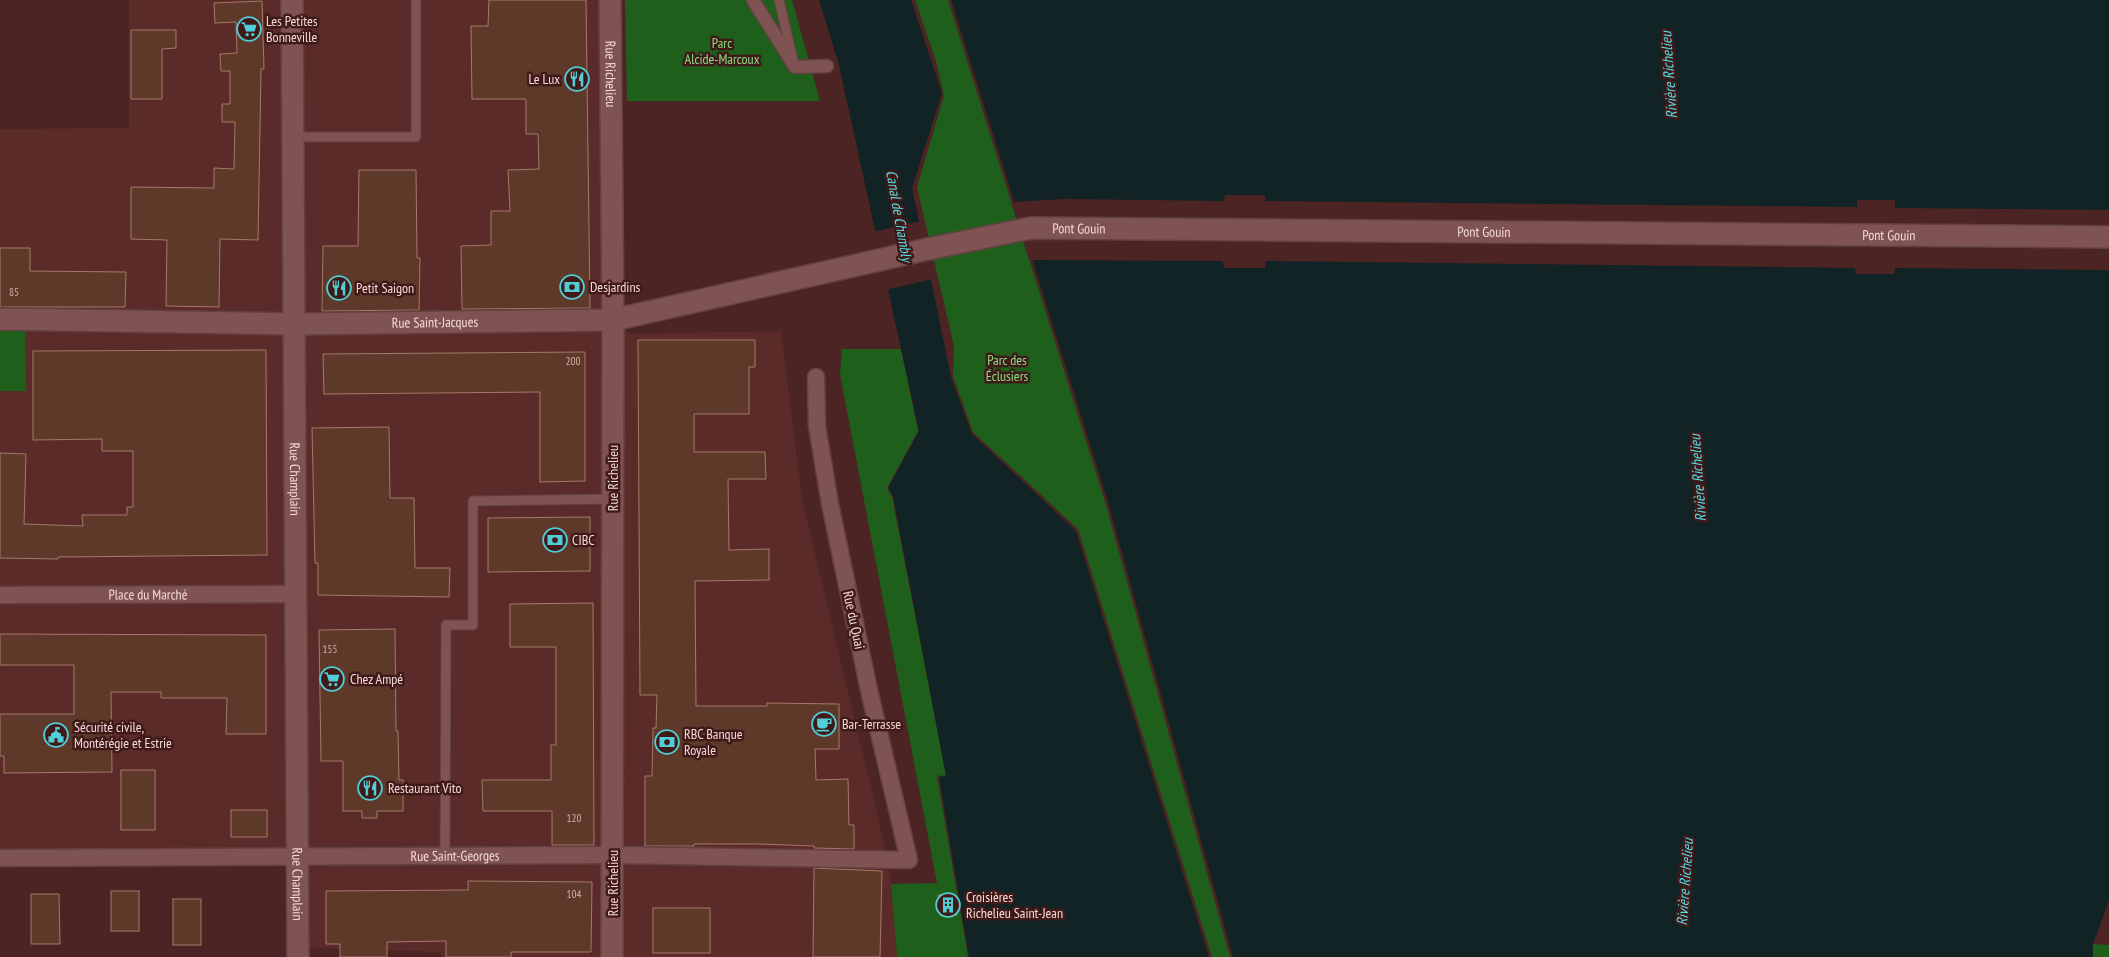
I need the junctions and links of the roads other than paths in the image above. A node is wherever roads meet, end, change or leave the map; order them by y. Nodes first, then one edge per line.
1 (292, 0) edge
2 (416, 0) edge
3 (610, 0) edge
4 (752, 0) edge
5 (779, 0) edge
6 (827, 66) dead end
7 (795, 67) junction
8 (293, 137) junction
9 (2109, 237) edge
10 (863, 263) joint
11 (0, 319) edge
12 (613, 320) junction
13 (294, 324) junction
14 (816, 377) dead end
15 (613, 499) junction
16 (296, 594) junction
17 (0, 595) edge
18 (613, 855) junction
19 (445, 856) junction
20 (297, 857) junction
21 (0, 858) edge
22 (909, 860) joint
23 (298, 957) edge
24 (612, 957) edge

1 - 8 street, Rue Champlain
2 - 8 lane
3 - 12 street, Rue Richelieu
4 - 7 street
5 - 7 lane
6 - 7 street
8 - 13 street, Rue Champlain
9 - 10 street, Pont Gouin
10 - 12 street, Rue Saint-Jacques
11 - 13 street, Rue Saint-Jacques
12 - 13 street, Rue Saint-Jacques
12 - 15 street, Rue Richelieu
13 - 16 street, Rue Champlain
14 - 22 street, Rue du Quai
15 - 18 street, Rue Richelieu
15 - 19 lane
16 - 17 street, Place du Marché
16 - 20 street, Rue Champlain
18 - 19 street, Rue Saint-Georges
18 - 22 street, Rue Saint-Georges
18 - 24 street, Rue Richelieu
19 - 20 street, Rue Saint-Georges
20 - 21 street, Rue Saint-Georges
20 - 23 street, Rue Champlain

